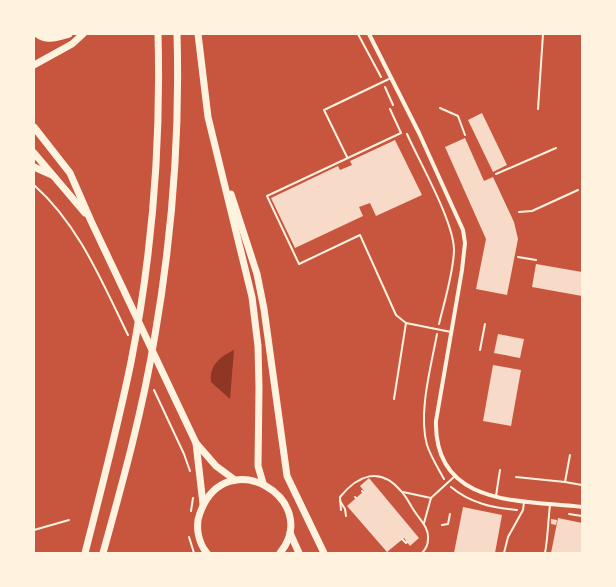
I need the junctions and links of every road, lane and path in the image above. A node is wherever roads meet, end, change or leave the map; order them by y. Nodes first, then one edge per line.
1 (69, 34) edge
2 (83, 34) edge
3 (158, 34) edge
4 (177, 34) edge
5 (198, 34) edge
6 (358, 34) edge
7 (369, 34) edge
8 (543, 34) edge
9 (39, 36) edge
10 (34, 65) edge
11 (391, 78) junction
12 (383, 82) junction
13 (395, 108) dead end
14 (440, 108) dead end
15 (390, 109) dead end
16 (538, 109) dead end
17 (34, 127) edge
18 (405, 129) dead end
19 (465, 135) dead end
20 (556, 148) dead end
21 (34, 154) edge
22 (347, 158) junction
23 (219, 163) junction
24 (34, 167) edge
25 (496, 174) dead end
26 (56, 177) junction
27 (34, 185) edge
28 (578, 190) dead end
29 (519, 212) dead end
30 (91, 221) junction
31 (518, 257) dead end
32 (536, 260) dead end
33 (442, 311) dead end
34 (406, 324) junction
35 (486, 324) dead end
36 (451, 332) junction
37 (130, 340) dead end
38 (434, 349) dead end
39 (480, 350) dead end
40 (154, 389) dead end
41 (394, 399) dead end
42 (196, 443) junction
43 (570, 455) dead end
44 (500, 470) dead end
45 (191, 473) dead end
46 (456, 475) junction
47 (516, 477) dead end
48 (235, 480) junction
49 (565, 482) junction
50 (263, 483) junction
51 (447, 483) junction
52 (582, 484) edge
53 (402, 491) junction
54 (194, 493) dead end
55 (495, 497) junction
56 (431, 498) junction
57 (339, 500) junction
58 (524, 501) junction
59 (203, 504) junction
60 (550, 504) junction
61 (582, 507) edge
62 (341, 510) dead end
63 (523, 510) junction
64 (567, 513) dead end
65 (191, 514) dead end
66 (450, 514) dead end
67 (346, 516) dead end
68 (582, 516) edge
69 (69, 520) dead end
70 (424, 524) junction
71 (442, 525) dead end
72 (34, 530) edge
73 (189, 533) dead end
74 (290, 533) junction
75 (402, 539) dead end
76 (407, 542) dead end
77 (85, 553) edge
78 (103, 553) edge
79 (194, 553) edge
80 (207, 553) edge
81 (280, 553) edge
82 (298, 553) edge
83 (324, 553) edge
84 (422, 553) edge
85 (504, 553) edge
86 (545, 553) edge

1 - 9 highway
2 - 10 highway
3 - 77 highway
4 - 78 highway
5 - 23 highway
6 - 12 path
7 - 11 street
8 - 16 lane
11 - 12 lane
11 - 36 street
12 - 13 path
12 - 22 lane
14 - 19 lane
15 - 22 lane
17 - 30 highway
18 - 33 path
20 - 25 path
21 - 26 highway
22 - 34 lane
23 - 50 highway
23 - 83 highway
24 - 26 highway
26 - 30 highway
27 - 37 path
28 - 29 path
30 - 42 highway
31 - 32 path
34 - 36 lane
34 - 41 lane
35 - 39 lane
36 - 46 street
38 - 51 path
40 - 45 path
42 - 48 highway
42 - 59 highway
43 - 49 path
44 - 55 lane
46 - 51 lane
46 - 55 street
47 - 49 path
48 - 50 highway
48 - 59 highway
49 - 52 path
50 - 74 highway
51 - 56 lane
51 - 63 path
53 - 56 lane
53 - 57 lane
53 - 70 lane
54 - 65 path
55 - 58 street
56 - 70 lane
57 - 62 lane
57 - 67 lane
58 - 60 street
58 - 63 lane
59 - 80 highway
60 - 61 street
60 - 86 lane
63 - 85 lane
64 - 68 path
66 - 71 path
69 - 72 path
70 - 84 lane
73 - 79 path
74 - 81 highway
74 - 82 highway
75 - 76 path

